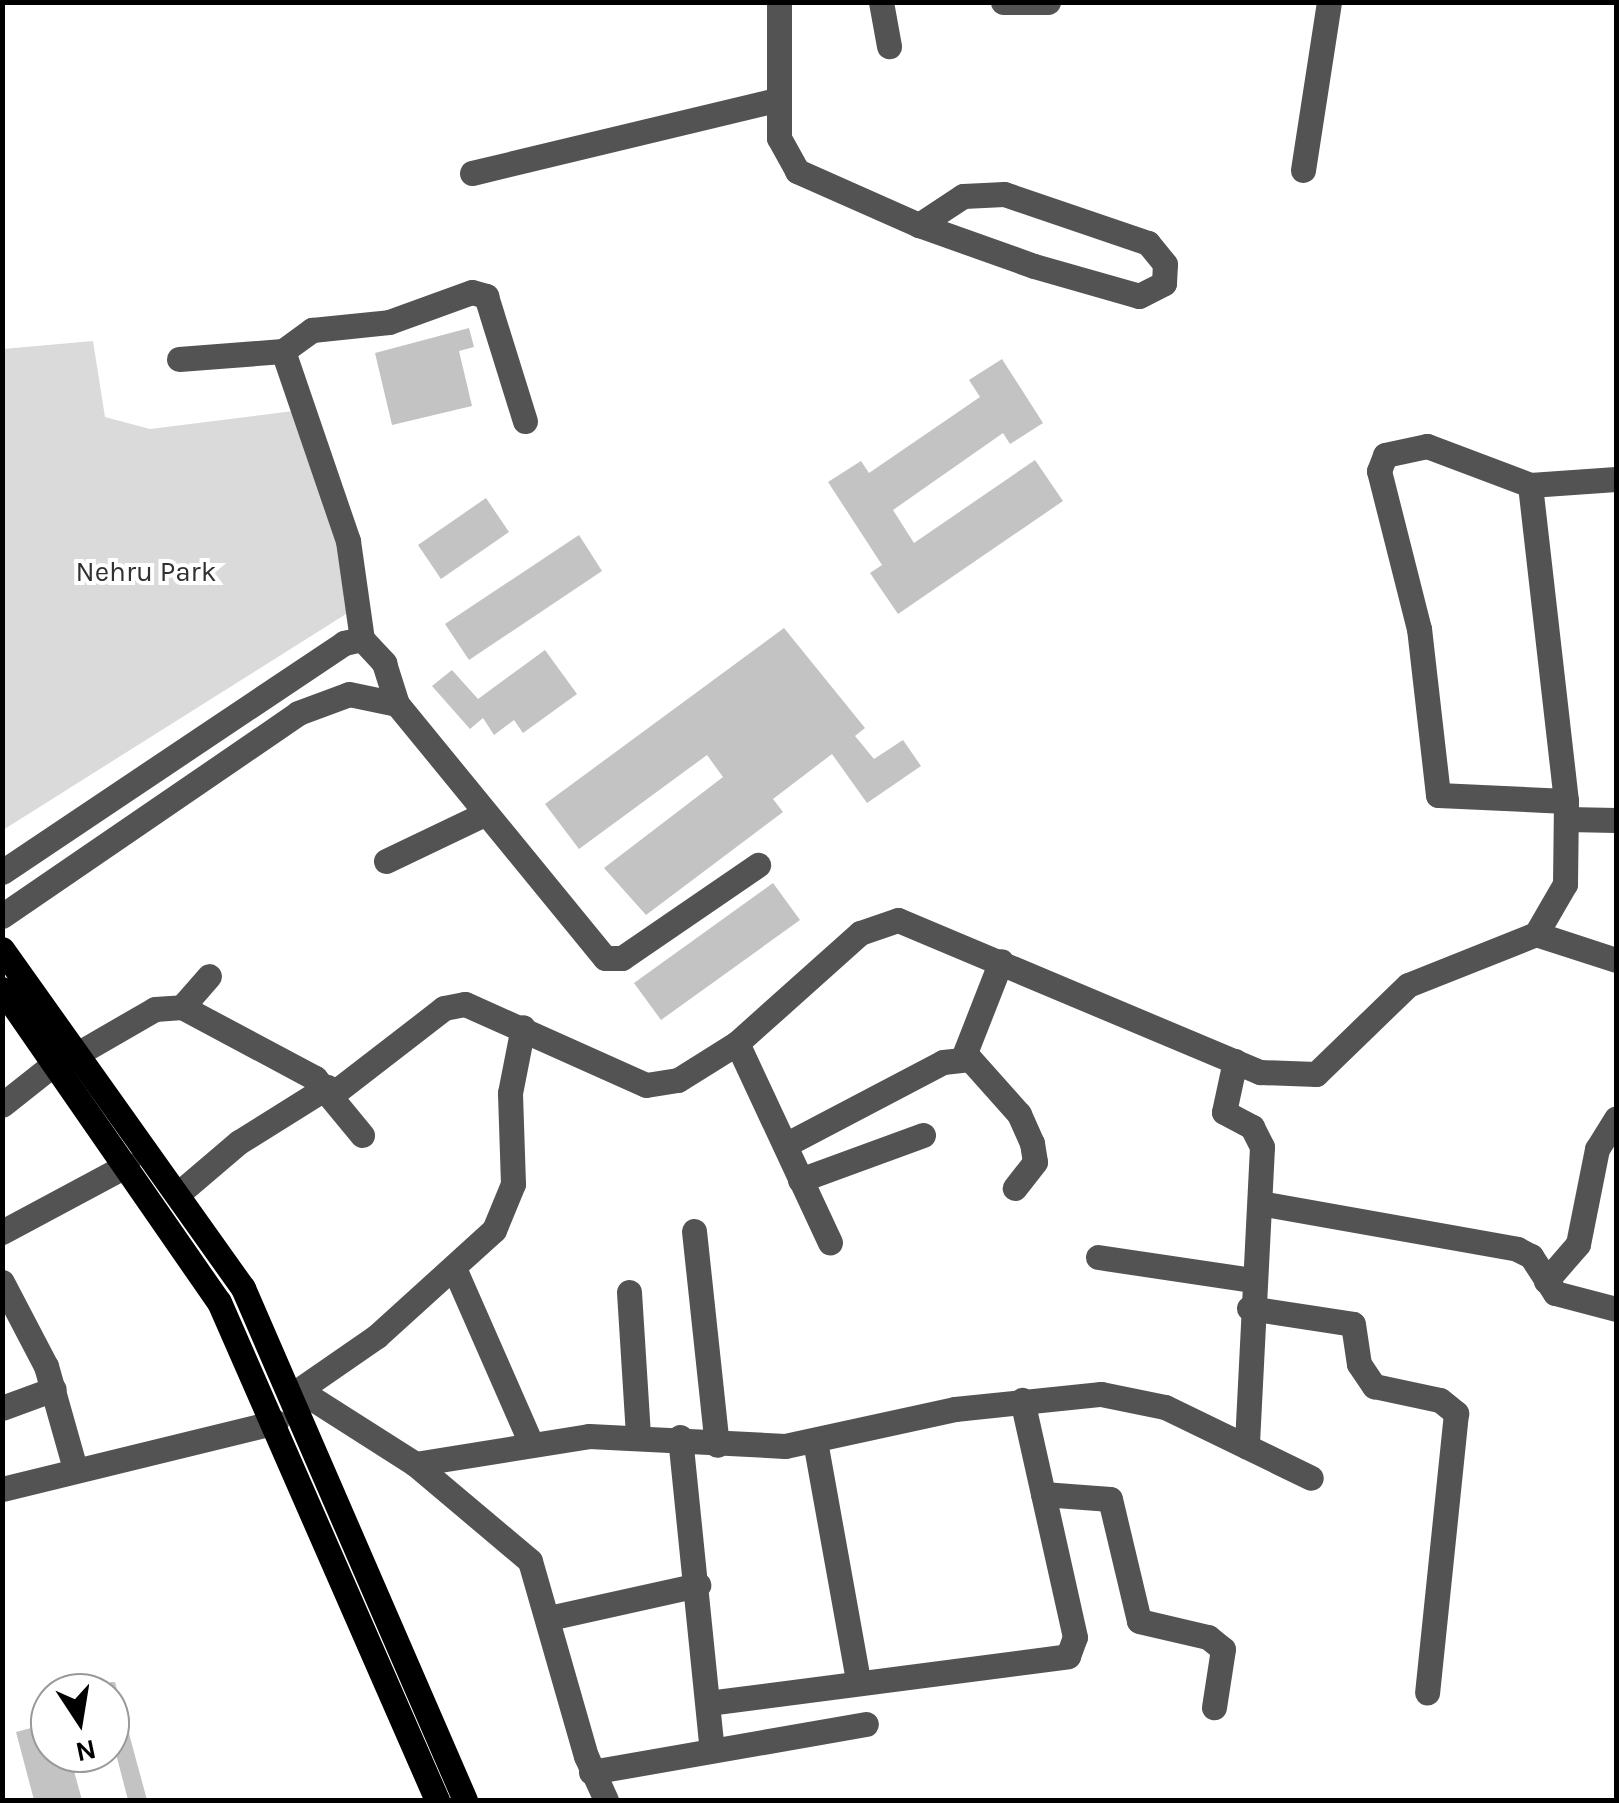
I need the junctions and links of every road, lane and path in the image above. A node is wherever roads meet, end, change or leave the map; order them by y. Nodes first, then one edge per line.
1 (779, 2) edge
2 (881, 2) edge
3 (1003, 2) edge
4 (1048, 2) edge
5 (1329, 2) edge
6 (890, 46) dead end
7 (776, 100) junction
8 (1304, 170) dead end
9 (472, 173) dead end
10 (918, 225) junction
11 (283, 350) junction
12 (180, 358) dead end
13 (525, 421) dead end
14 (1616, 479) edge
15 (1530, 484) junction
16 (362, 639) junction
17 (397, 704) junction
18 (1566, 810) junction
19 (484, 814) junction
20 (1616, 820) edge
21 (386, 862) dead end
22 (758, 865) dead end
23 (2, 872) edge
24 (2, 916) edge
25 (1536, 934) junction
26 (2, 949) edge
27 (1616, 960) edge
28 (1000, 961) junction
29 (209, 976) dead end
30 (2, 989) edge
31 (182, 1007) junction
32 (523, 1027) junction
33 (737, 1043) junction
34 (66, 1058) junction
35 (964, 1058) junction
36 (1235, 1061) junction
37 (330, 1090) junction
38 (2, 1105) edge
39 (1616, 1120) edge
40 (362, 1135) dead end
41 (922, 1135) dead end
42 (786, 1145) junction
43 (127, 1165) junction
44 (800, 1180) junction
45 (1015, 1188) dead end
46 (179, 1192) junction
47 (1260, 1203) junction
48 (694, 1231) dead end
49 (2, 1232) edge
50 (830, 1242) dead end
51 (1098, 1257) dead end
52 (454, 1268) junction
53 (1251, 1280) junction
54 (1546, 1281) junction
55 (2, 1282) edge
56 (629, 1292) dead end
57 (1249, 1308) junction
58 (1616, 1309) edge
59 (54, 1389) junction
60 (295, 1392) junction
61 (1022, 1400) junction
62 (2, 1408) edge
63 (276, 1422) junction
64 (638, 1434) junction
65 (680, 1437) junction
66 (530, 1439) junction
67 (815, 1441) junction
68 (716, 1445) junction
69 (1247, 1447) junction
70 (415, 1464) junction
71 (74, 1466) junction
72 (1311, 1478) dead end
73 (2, 1489) edge
74 (1043, 1494) junction
75 (698, 1585) junction
76 (549, 1618) junction
77 (858, 1680) junction
78 (1427, 1692) dead end
79 (708, 1702) junction
80 (1214, 1707) dead end
81 (866, 1724) dead end
82 (712, 1750) junction
83 (591, 1772) junction
84 (438, 1800) edge
85 (465, 1800) edge
86 (606, 1800) edge

1 - 7 street
2 - 6 street
3 - 4 street
5 - 8 street
7 - 9 street
7 - 10 street
10 - 10 street
11 - 12 street
11 - 13 street
11 - 16 street
14 - 15 street
15 - 18 street
15 - 18 street
16 - 17 street
16 - 23 street
17 - 19 street
17 - 24 street
18 - 20 street
18 - 25 street
19 - 21 street
19 - 22 street
25 - 27 street
25 - 36 street
26 - 34 main road
28 - 33 street
28 - 35 street
28 - 36 street
29 - 31 street
30 - 34 main road
31 - 34 street
31 - 37 street
32 - 33 street
32 - 37 street
32 - 52 street
33 - 42 street
34 - 38 street
34 - 43 main road
34 - 46 main road
35 - 42 street
35 - 45 street
36 - 47 street
37 - 40 street
37 - 46 street
39 - 54 street
41 - 44 street
42 - 44 street
43 - 49 street
43 - 63 main road
44 - 50 street
46 - 60 main road
47 - 53 street
47 - 54 street
48 - 68 street
51 - 53 street
52 - 60 street
52 - 66 street
53 - 57 street
54 - 58 street
55 - 59 street
56 - 64 street
57 - 69 street
57 - 78 street
59 - 62 street
59 - 71 street
60 - 70 street
60 - 85 main road
61 - 67 street
61 - 69 street
61 - 74 street
63 - 71 street
63 - 84 main road
64 - 65 street
64 - 66 street
65 - 68 street
65 - 75 street
66 - 70 street
67 - 68 street
67 - 77 street
69 - 72 street
70 - 76 street
71 - 73 street
74 - 77 street
74 - 80 street
75 - 76 street
75 - 79 street
76 - 83 street
77 - 79 street
79 - 82 street
81 - 82 street
82 - 83 street
83 - 86 street

